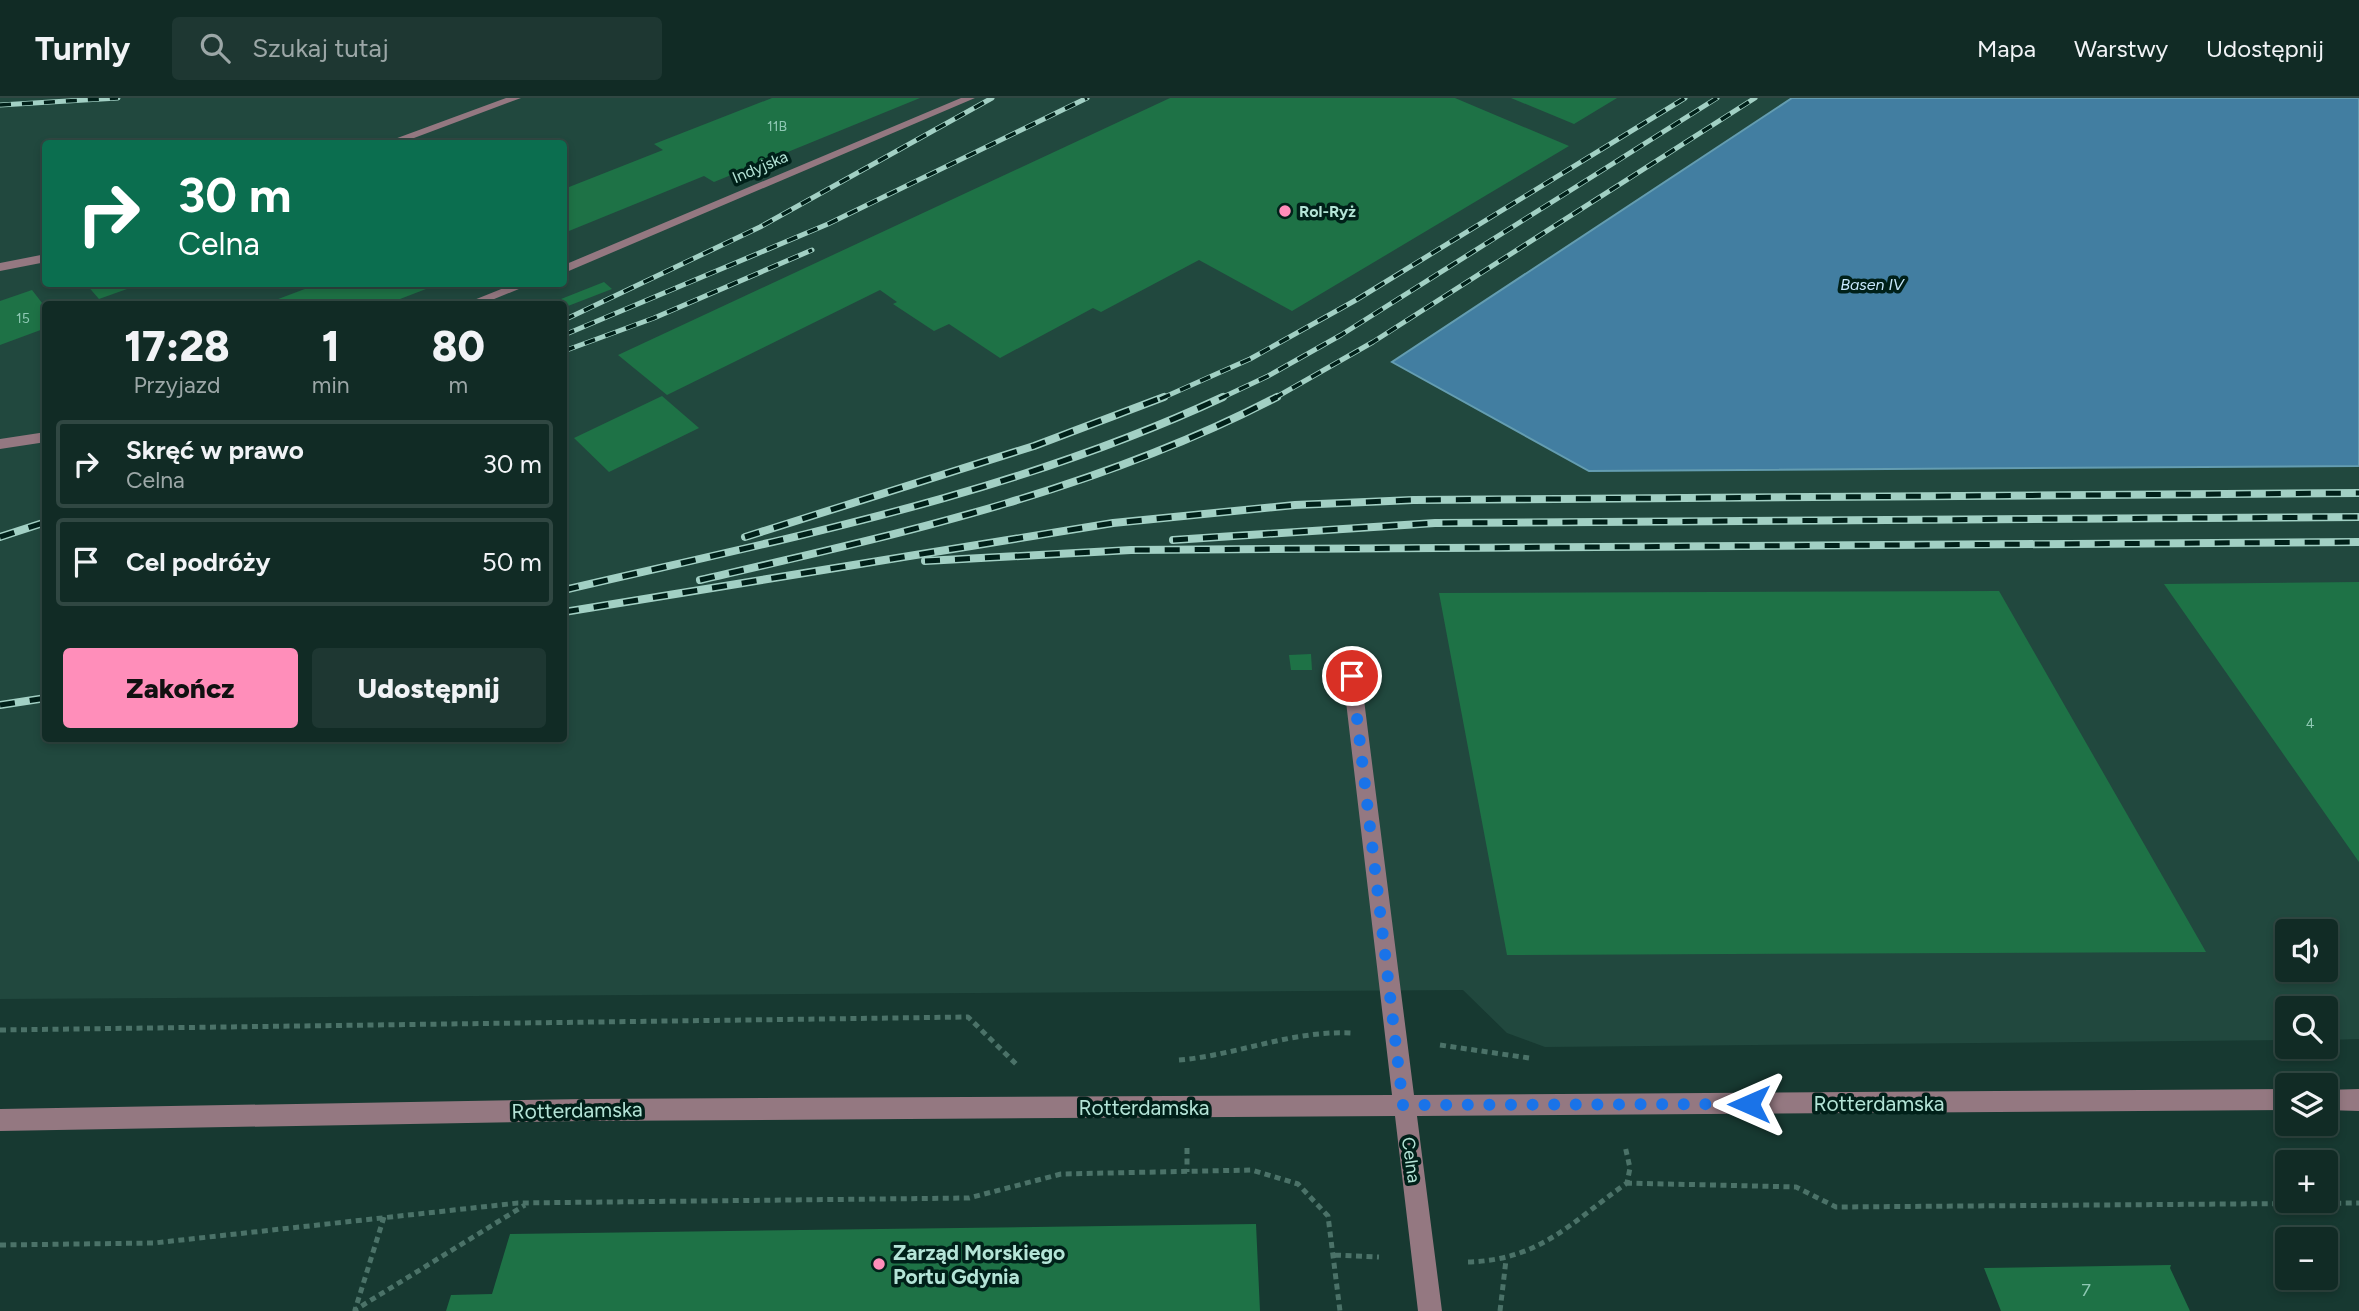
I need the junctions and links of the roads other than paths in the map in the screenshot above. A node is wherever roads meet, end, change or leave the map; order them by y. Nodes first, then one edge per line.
1 (516, 98) edge
2 (970, 98) edge
3 (397, 140) edge
4 (42, 259) edge
5 (0, 267) edge
6 (567, 268) edge
7 (517, 287) edge
8 (479, 301) edge
9 (42, 438) edge
10 (0, 444) edge
11 (1352, 676) dead end
12 (2275, 1100) edge
13 (2338, 1100) edge
14 (2359, 1100) edge
15 (1403, 1105) junction
16 (0, 1120) edge
17 (1430, 1311) edge

1 - 3 street
2 - 6 street, Indyjska
4 - 5 street
7 - 8 street
9 - 10 street
11 - 15 street, Celna
12 - 15 street, Rotterdamska
13 - 14 street
15 - 16 street, Rotterdamska
15 - 17 street, Celna

